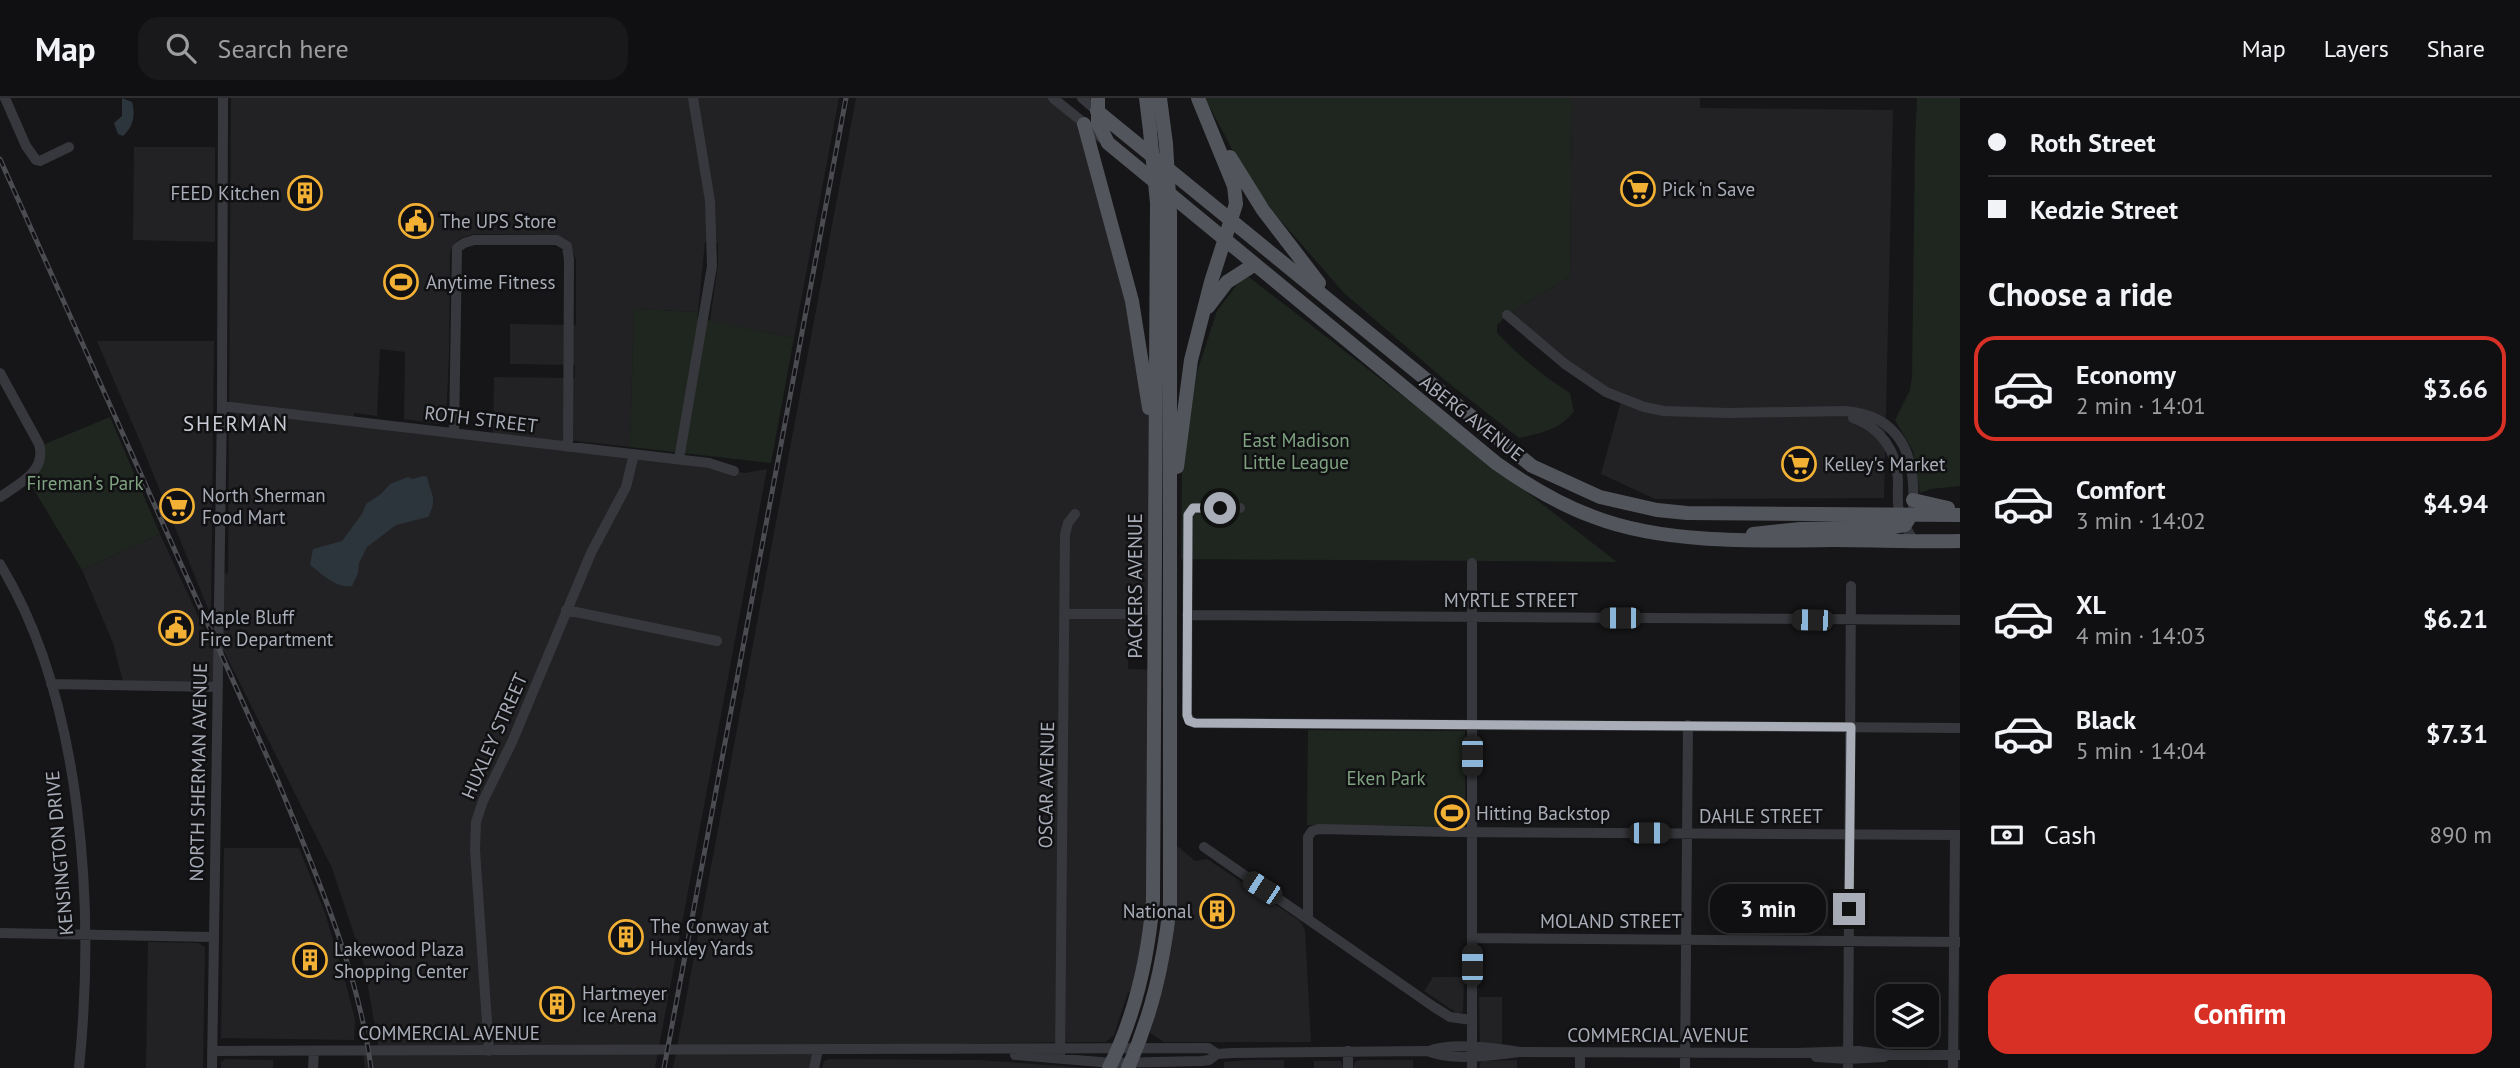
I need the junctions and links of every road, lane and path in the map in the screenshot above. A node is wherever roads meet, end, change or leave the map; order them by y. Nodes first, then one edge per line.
1 (5, 98) edge
2 (223, 98) edge
3 (693, 98) edge
4 (1053, 98) edge
5 (1082, 98) edge
6 (1146, 98) edge
7 (1160, 98) edge
8 (1200, 100) edge
9 (1098, 104) edge
10 (1084, 124) junction
11 (1110, 145) junction
12 (69, 147) dead end
13 (1098, 178) junction
14 (1198, 194) junction
15 (1230, 219) junction
16 (1224, 238) junction
17 (1255, 264) junction
18 (1335, 303) junction
19 (1507, 315) dead end
20 (1201, 321) junction
21 (0, 373) edge
22 (222, 406) junction
23 (1826, 412) junction
24 (454, 433) junction
25 (568, 447) junction
26 (634, 454) junction
27 (1155, 458) junction
28 (679, 459) junction
29 (734, 471) dead end
30 (0, 497) edge
31 (1240, 508) dead end
32 (1960, 512) edge
33 (1171, 513) junction
34 (1075, 514) dead end
35 (1907, 514) junction
36 (1721, 538) junction
37 (1914, 541) junction
38 (1960, 541) edge
39 (1472, 563) dead end
40 (0, 564) edge
41 (1851, 586) dead end
42 (566, 610) junction
43 (1065, 614) junction
44 (1129, 614) dead end
45 (1187, 615) junction
46 (1472, 617) junction
47 (1851, 620) junction
48 (1960, 621) edge
49 (717, 641) dead end
50 (51, 684) junction
51 (216, 687) junction
52 (1472, 724) junction
53 (1688, 725) junction
54 (1851, 727) junction
55 (1960, 728) edge
56 (1472, 832) junction
57 (1687, 833) junction
58 (1850, 834) junction
59 (1957, 835) edge
60 (1203, 847) dead end
61 (1308, 918) junction
62 (0, 933) edge
63 (84, 935) junction
64 (213, 937) junction
65 (1472, 938) junction
66 (1686, 939) junction
67 (1849, 941) junction
68 (1957, 942) edge
69 (1472, 1020) junction
70 (1119, 1049) junction
71 (1137, 1049) junction
72 (818, 1050) junction
73 (212, 1051) junction
74 (314, 1051) junction
75 (488, 1051) junction
76 (1348, 1051) junction
77 (1580, 1052) junction
78 (1685, 1053) junction
79 (1060, 1054) junction
80 (1217, 1054) junction
81 (1957, 1054) edge
82 (1472, 1057) edge
83 (1848, 1059) edge
84 (1110, 1065) edge
85 (1129, 1065) edge
86 (79, 1068) edge
87 (212, 1068) edge
88 (313, 1068) edge
89 (814, 1068) edge
90 (1348, 1068) edge
91 (1580, 1068) edge
92 (1685, 1068) edge
93 (1954, 1068) edge

1 - 12 street
2 - 22 street, NORTH SHERMAN AVENUE
3 - 28 street
4 - 10 street, ABERG AVENUE
5 - 9 street, ABERG AVENUE
6 - 27 main road, PACKERS AVENUE, bridge
7 - 33 main road, PACKERS AVENUE, bridge
8 - 15 main road
8 - 18 main road
9 - 11 main road
9 - 14 main road, ABERG AVENUE
10 - 11 street, ABERG AVENUE
10 - 13 main road
11 - 13 main road
11 - 14 main road
11 - 16 main road, ABERG AVENUE
13 - 27 main road
14 - 15 main road, ABERG AVENUE
15 - 16 main road
15 - 18 main road, ABERG AVENUE
16 - 17 main road, ABERG AVENUE
16 - 20 main road
17 - 20 main road
17 - 36 main road, ABERG AVENUE
18 - 35 main road, ABERG AVENUE
19 - 23 street
20 - 33 main road
21 - 30 street
22 - 24 street, ROTH STREET
22 - 51 street, NORTH SHERMAN AVENUE
23 - 35 street
23 - 35 street
24 - 25 street, ROTH STREET
24 - 25 street
25 - 26 street, ROTH STREET
26 - 28 street, ROTH STREET
26 - 42 street, HUXLEY STREET
27 - 70 main road, PACKERS AVENUE
28 - 29 street, ROTH STREET
31 - 45 street
32 - 35 main road
33 - 71 main road, PACKERS AVENUE
34 - 43 street, OSCAR AVENUE
35 - 36 main road
35 - 37 street
36 - 37 main road, ABERG AVENUE
37 - 38 main road, ABERG AVENUE
39 - 46 street
40 - 50 street, KENSINGTON DRIVE
41 - 47 street
42 - 49 street
42 - 75 street, HUXLEY STREET
43 - 44 street
43 - 79 street, OSCAR AVENUE
45 - 46 street, MYRTLE STREET
45 - 52 street
46 - 47 street, MYRTLE STREET
46 - 52 street
47 - 48 street, MYRTLE STREET
47 - 54 street
50 - 51 street
50 - 63 street, KENSINGTON DRIVE
51 - 64 street, NORTH SHERMAN AVENUE
52 - 53 street
52 - 56 street
53 - 54 street
53 - 57 street
54 - 55 street
54 - 58 street
56 - 57 street, DAHLE STREET
56 - 61 street, DAHLE STREET
56 - 65 street
57 - 58 street, DAHLE STREET
57 - 66 street
58 - 59 street, DAHLE STREET
58 - 67 street
59 - 68 street
60 - 61 street
61 - 69 street
62 - 63 street
63 - 64 street
63 - 86 street, KENSINGTON DRIVE
64 - 73 street, NORTH SHERMAN AVENUE
65 - 66 street, MOLAND STREET
65 - 69 street
66 - 67 street, MOLAND STREET
66 - 78 street
67 - 68 street, MOLAND STREET
67 - 83 street
68 - 81 street
69 - 82 street
70 - 71 street, COMMERCIAL AVENUE
70 - 79 street, COMMERCIAL AVENUE
70 - 84 main road, PACKERS AVENUE
71 - 80 street, COMMERCIAL AVENUE
71 - 85 main road, PACKERS AVENUE
72 - 75 street, COMMERCIAL AVENUE
72 - 79 street, COMMERCIAL AVENUE
72 - 89 street
73 - 74 street, COMMERCIAL AVENUE
73 - 87 street, NORTH SHERMAN AVENUE
74 - 75 street, COMMERCIAL AVENUE
74 - 88 street
76 - 80 street, COMMERCIAL AVENUE
76 - 82 street, COMMERCIAL AVENUE
76 - 90 street
77 - 78 street, COMMERCIAL AVENUE
77 - 82 street, COMMERCIAL AVENUE
77 - 91 street
78 - 83 street, COMMERCIAL AVENUE
78 - 92 street
79 - 84 street, COMMERCIAL AVENUE
80 - 85 street, COMMERCIAL AVENUE
81 - 83 street, COMMERCIAL AVENUE
81 - 93 street
84 - 85 street, COMMERCIAL AVENUE

